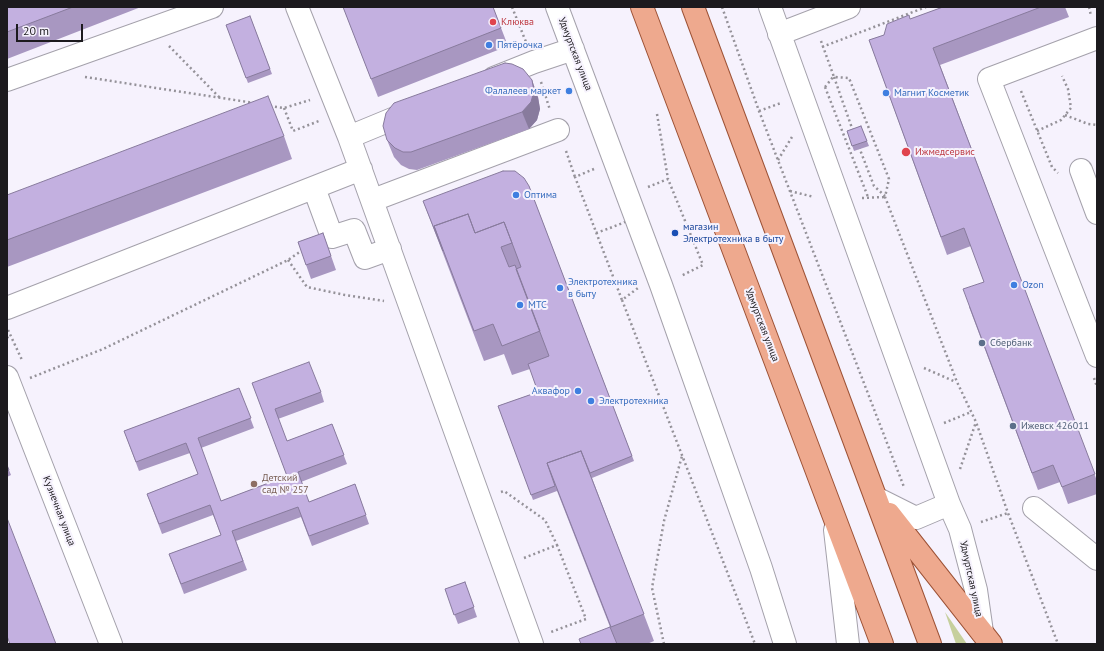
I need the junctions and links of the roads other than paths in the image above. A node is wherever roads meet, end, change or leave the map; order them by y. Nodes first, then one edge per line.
1 (212, 7) edge
2 (297, 7) edge
3 (557, 7) edge
4 (642, 7) edge
5 (693, 7) edge
6 (770, 7) edge
7 (849, 7) edge
8 (779, 34) junction
9 (1097, 38) edge
10 (574, 50) junction
11 (7, 80) edge
12 (475, 86) edge
13 (430, 104) edge
14 (558, 130) dead end
15 (349, 137) junction
16 (361, 169) junction
17 (1081, 170) road end
18 (314, 188) junction
19 (373, 200) junction
20 (1097, 213) edge
21 (390, 249) junction
22 (7, 308) edge
23 (1092, 324) edge
24 (1097, 356) edge
25 (9, 382) edge
26 (876, 498) junction
27 (949, 504) junction
28 (1034, 508) road end
29 (834, 517) junction
30 (1097, 559) edge
31 (986, 638) edge
32 (532, 642) edge
33 (111, 644) edge
34 (785, 644) edge
35 (848, 644) edge
36 (882, 644) edge
37 (930, 644) edge

1 - 11 street
2 - 15 street
3 - 10 street, Удмуртская улица
4 - 29 main road, Удмуртская улица
5 - 26 main road
6 - 8 street, Удмуртская улица
7 - 8 street
8 - 27 street, Удмуртская улица
9 - 23 street
10 - 12 street
10 - 34 street, Удмуртская улица
13 - 15 street
14 - 19 street
15 - 16 street
16 - 18 street
16 - 19 street
17 - 20 street
18 - 21 street
18 - 22 street
19 - 21 street
21 - 32 street
23 - 24 street
25 - 33 street, Кузнечная улица
26 - 27 street
26 - 31 main road
26 - 37 main road
27 - 31 street, Удмуртская улица
28 - 30 street
29 - 35 street
29 - 36 main road, Удмуртская улица

